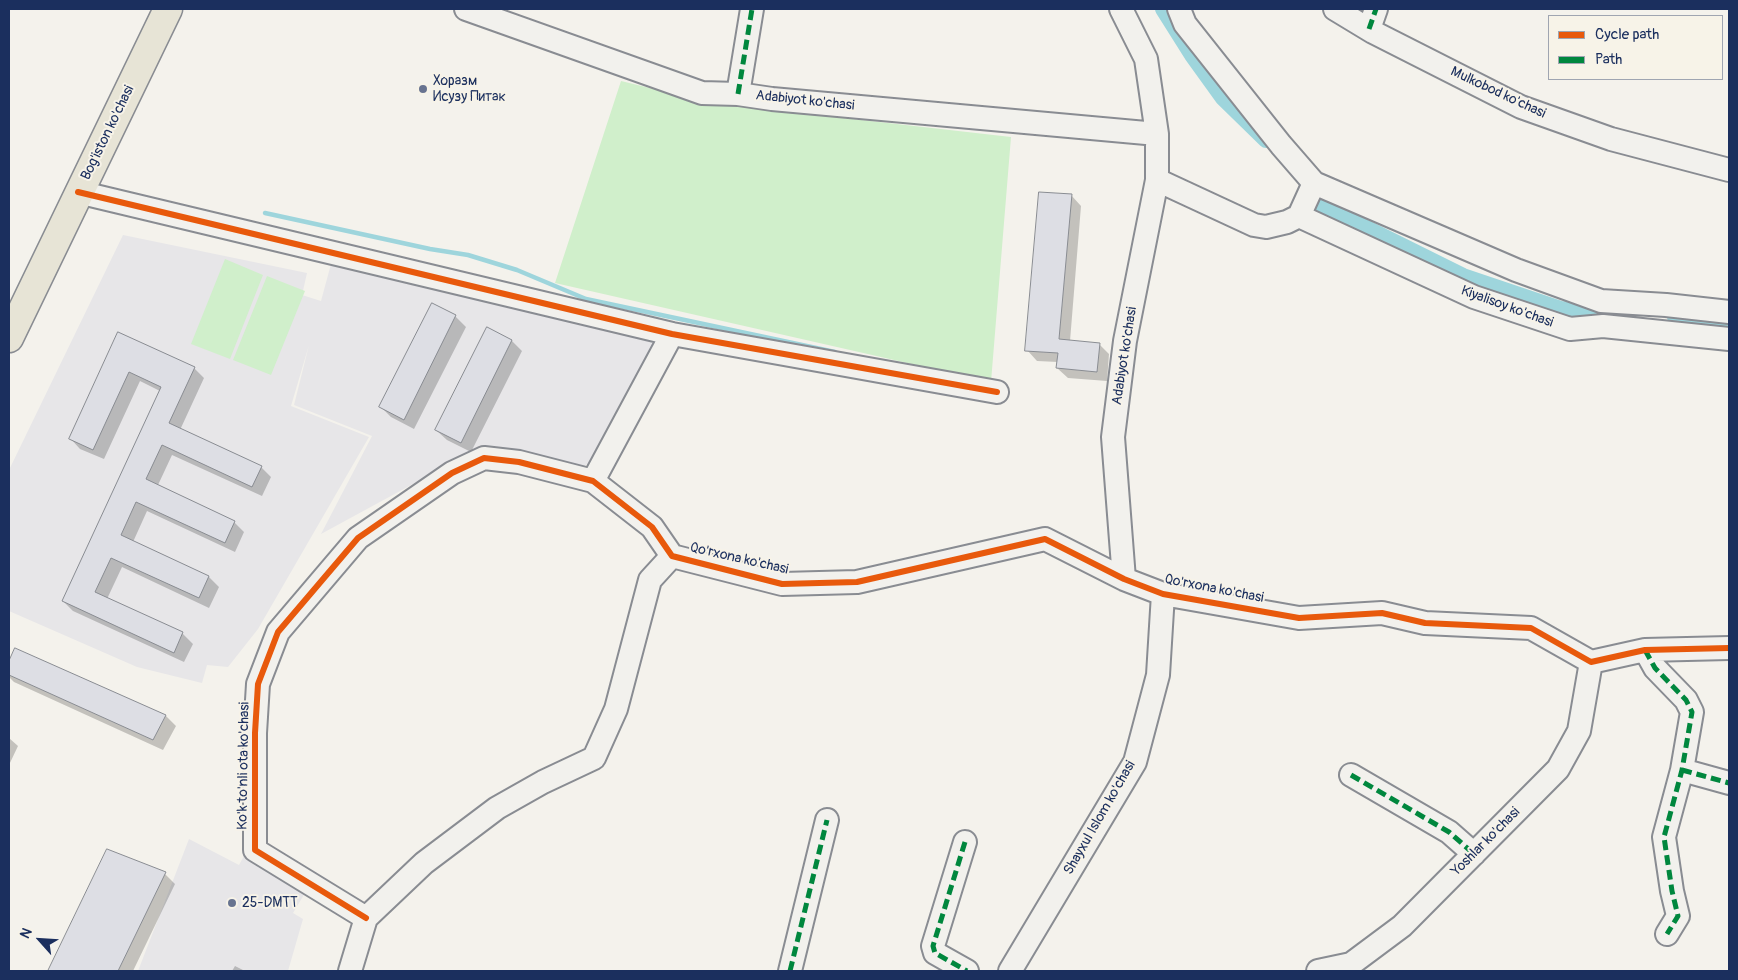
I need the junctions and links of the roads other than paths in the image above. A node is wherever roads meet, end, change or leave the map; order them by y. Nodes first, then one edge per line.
1 (168, 9) edge
2 (466, 9) edge
3 (752, 9) edge
4 (1121, 9) edge
5 (1179, 9) edge
6 (1335, 9) edge
7 (1372, 19) edge
8 (738, 94) junction
9 (1157, 134) junction
10 (1729, 170) edge
11 (1157, 180) junction
12 (1314, 183) junction
13 (78, 192) junction
14 (1299, 216) junction
15 (1729, 312) edge
16 (672, 334) junction
17 (9, 338) edge
18 (1729, 339) edge
19 (997, 392) dead end
20 (593, 481) junction
21 (672, 556) junction
22 (1124, 579) junction
23 (1164, 594) junction
24 (1729, 648) edge
25 (1645, 650) junction
26 (1591, 662) junction
27 (1682, 770) junction
28 (1351, 775) dead end
29 (1729, 783) edge
30 (827, 820) dead end
31 (965, 842) dead end
32 (1474, 854) junction
33 (366, 918) junction
34 (1667, 934) dead end
35 (350, 971) edge
36 (790, 971) edge
37 (967, 971) edge
38 (1010, 971) edge
39 (1318, 971) edge

1 - 13 main road, Bog'iston ko'chasi
2 - 8 street, Adabiyot ko'chasi
3 - 8 street
4 - 9 street, Adabiyot ko'chasi
5 - 12 street
6 - 7 street, Mulkobod ko'chasi
7 - 10 street, Mulkobod ko'chasi
8 - 9 street, Adabiyot ko'chasi
9 - 11 street, Adabiyot ko'chasi
11 - 14 street
11 - 22 street, Adabiyot ko'chasi
12 - 14 street
12 - 15 street
13 - 16 street
13 - 17 main road, Bog'iston ko'chasi
14 - 18 street, Kiyalisoy ko'chasi
16 - 19 street
16 - 20 street
20 - 21 street, Ko'k to'nli ota ko'chasi
20 - 33 street, Ko'k to'nli ota ko'chasi
21 - 22 street, Qo'rxona ko'chasi
21 - 33 street
22 - 23 street, Qo'rxona ko'chasi
23 - 26 street, Qo'rxona ko'chasi
23 - 38 street, Shayxul Islom ko'chasi
24 - 25 street
25 - 26 street
25 - 27 street
26 - 32 street, Yoshlar ko'chasi
27 - 29 street
27 - 34 street
28 - 32 street
30 - 36 street
31 - 37 street
32 - 39 street, Yoshlar ko'chasi
33 - 35 street

